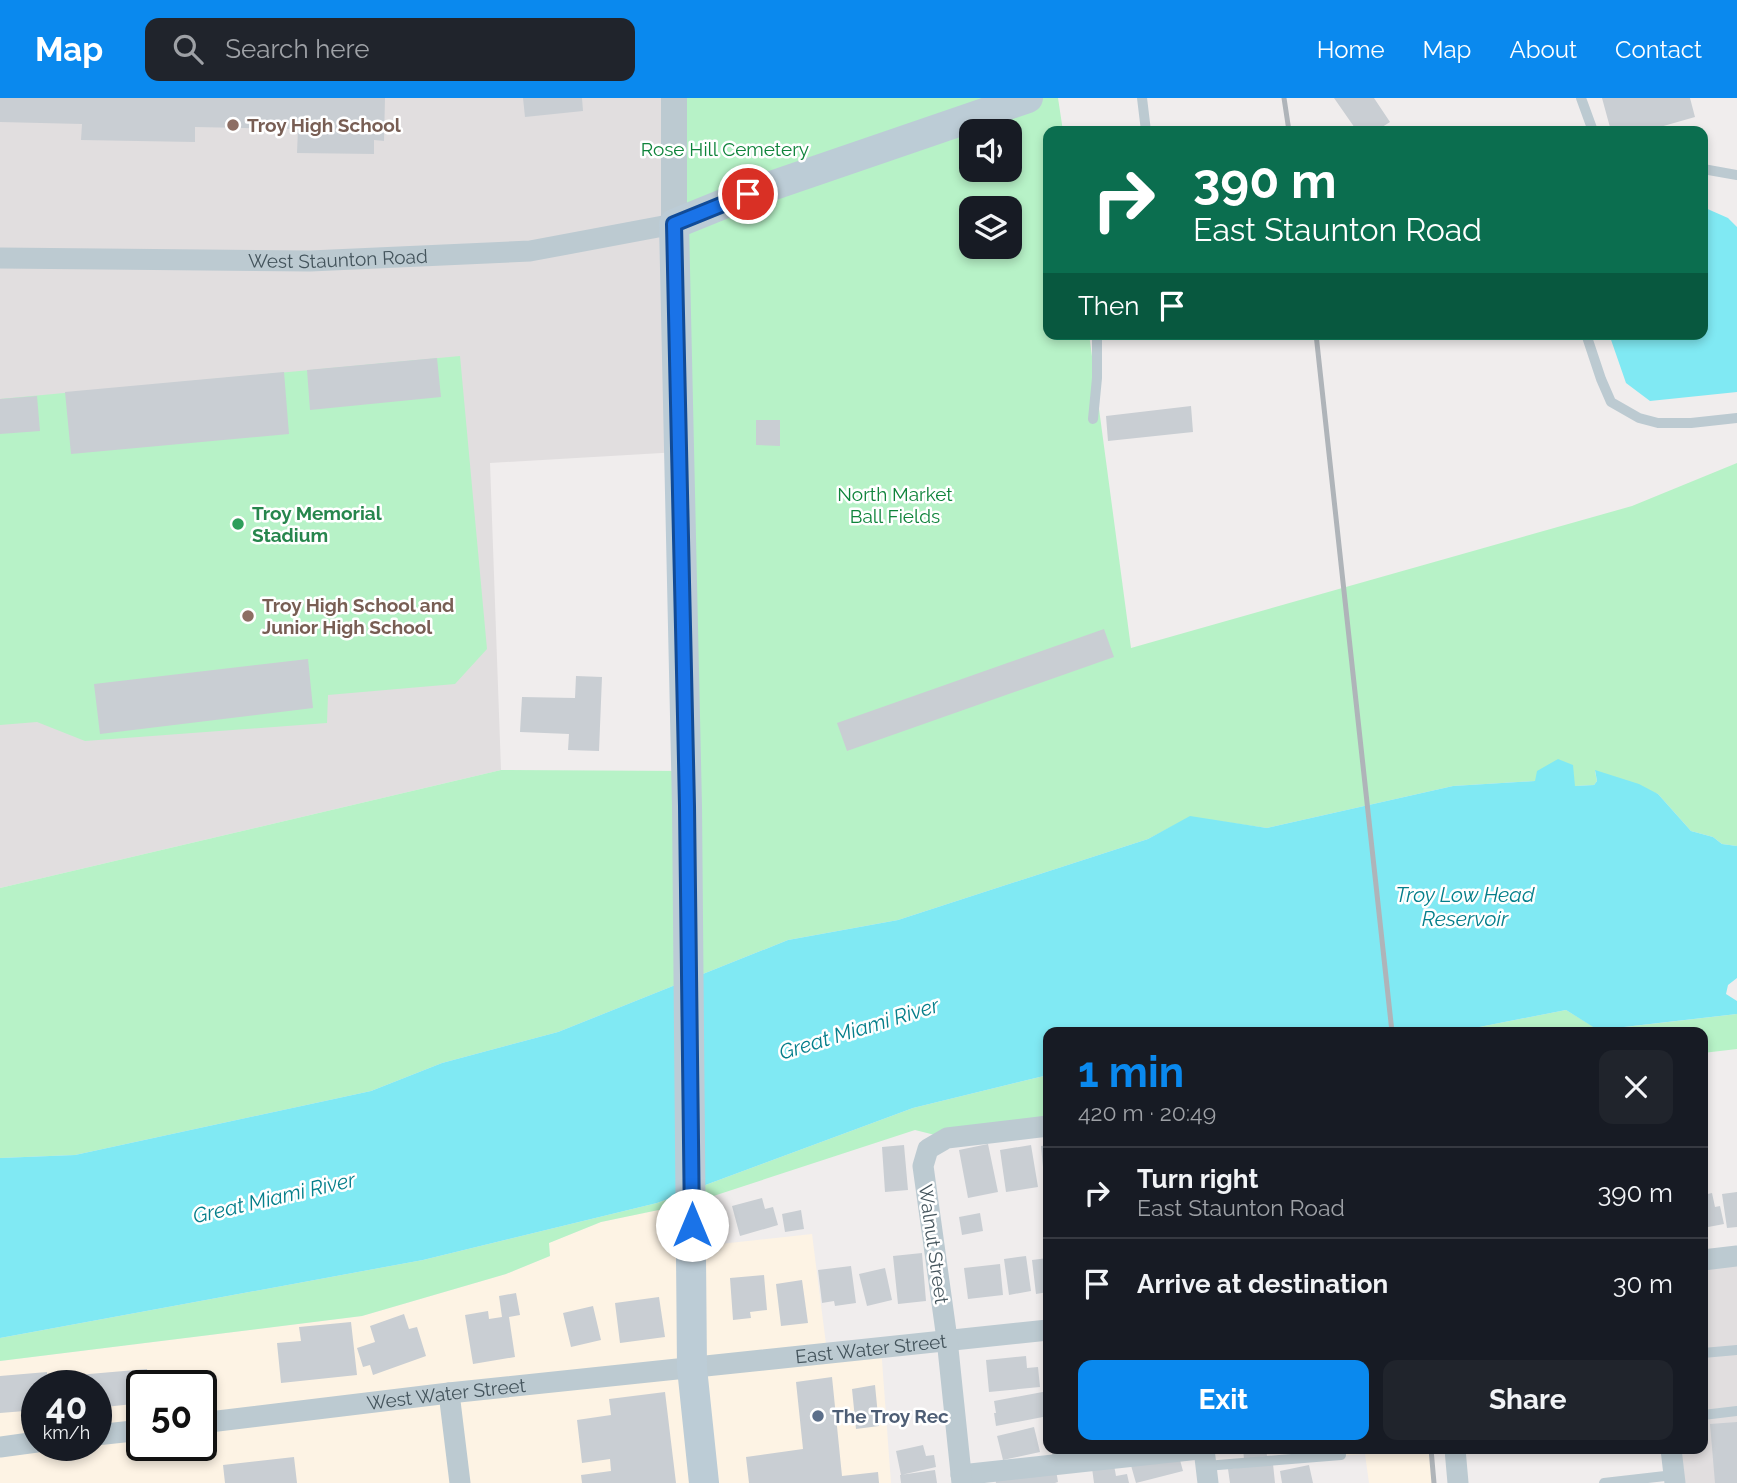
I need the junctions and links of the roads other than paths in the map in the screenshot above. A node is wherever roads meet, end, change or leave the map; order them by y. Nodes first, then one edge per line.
1 (674, 98) edge
2 (1028, 98) edge
3 (1142, 98) edge
4 (1581, 98) edge
5 (1145, 126) edge
6 (1591, 126) edge
7 (1708, 170) edge
8 (1737, 175) edge
9 (674, 224) junction
10 (0, 258) edge
11 (1097, 340) edge
12 (1588, 340) edge
13 (1093, 418) dead end
14 (1737, 418) edge
15 (1043, 1127) edge
16 (1737, 1256) edge
17 (1708, 1259) edge
18 (1043, 1330) edge
19 (947, 1339) junction
20 (1737, 1350) edge
21 (1708, 1353) edge
22 (692, 1368) junction
23 (449, 1393) junction
24 (1737, 1411) edge
25 (1708, 1414) edge
26 (217, 1421) edge
27 (21, 1444) edge
28 (0, 1447) edge
29 (1341, 1454) edge
30 (1455, 1454) edge
31 (1672, 1454) edge
32 (1204, 1462) edge
33 (961, 1479) edge
34 (1675, 1479) edge
35 (460, 1483) edge
36 (704, 1483) edge
37 (1458, 1483) edge
38 (1604, 1483) edge

1 - 9 street
2 - 9 main road
3 - 5 lane
4 - 6 lane
7 - 8 lane
9 - 10 street, West Staunton Road
9 - 22 main road
11 - 13 lane
12 - 14 lane
15 - 19 street, Walnut Street
16 - 17 street
18 - 19 street, East Water Street
19 - 22 street, East Water Street
19 - 33 street, Walnut Street
20 - 21 lane
22 - 23 street, West Water Street
22 - 36 main road
23 - 26 street, West Water Street
23 - 35 street
24 - 25 lane
27 - 28 street
29 - 32 lane
30 - 37 street
31 - 34 street
32 - 33 street
34 - 38 lane

